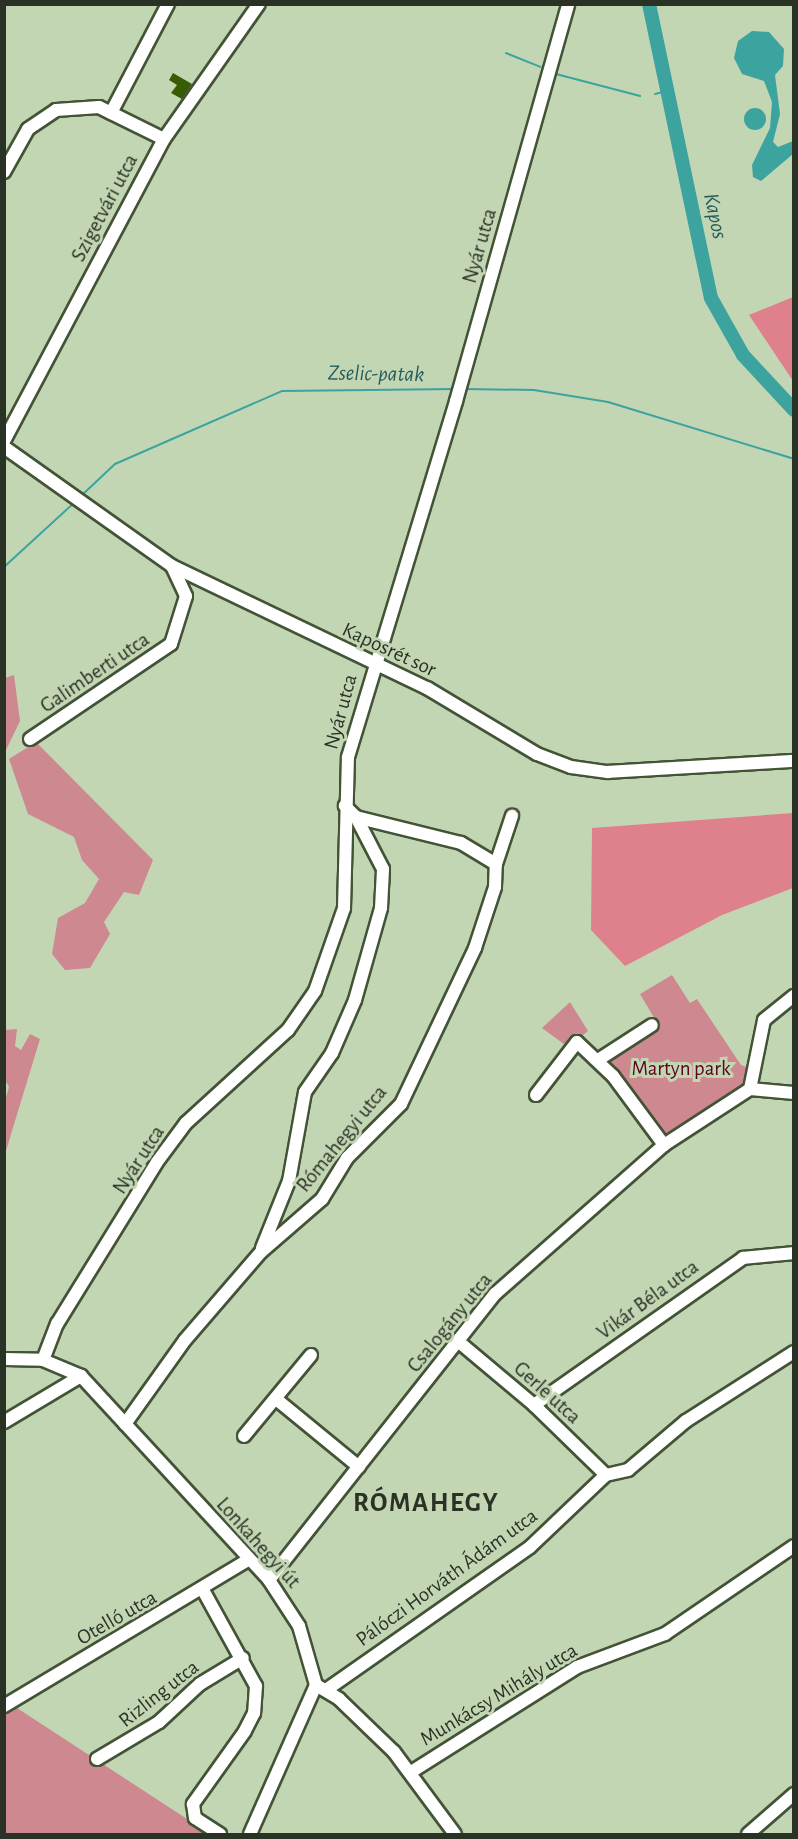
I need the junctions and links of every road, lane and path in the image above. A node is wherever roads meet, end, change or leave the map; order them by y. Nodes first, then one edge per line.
1 (168, 4) edge
2 (259, 4) edge
3 (568, 4) edge
4 (111, 112) junction
5 (164, 139) junction
6 (4, 172) edge
7 (4, 441) edge
8 (4, 447) edge
9 (172, 566) junction
10 (374, 667) junction
11 (30, 739) dead end
12 (794, 761) edge
13 (345, 806) junction
14 (512, 816) dead end
15 (357, 817) junction
16 (496, 864) junction
17 (794, 996) edge
18 (652, 1025) dead end
19 (598, 1060) junction
20 (750, 1089) junction
21 (794, 1093) edge
22 (536, 1095) dead end
23 (664, 1145) junction
24 (261, 1252) junction
25 (794, 1252) edge
26 (459, 1342) junction
27 (794, 1352) edge
28 (312, 1355) dead end
29 (4, 1359) edge
30 (44, 1360) junction
31 (81, 1376) junction
32 (276, 1399) junction
33 (534, 1405) junction
34 (4, 1422) edge
35 (125, 1424) junction
36 (244, 1436) dead end
37 (360, 1467) junction
38 (606, 1475) junction
39 (794, 1546) edge
40 (248, 1560) junction
41 (269, 1580) junction
42 (203, 1590) junction
43 (243, 1658) junction
44 (321, 1688) junction
45 (4, 1706) edge
46 (97, 1759) dead end
47 (411, 1772) junction
48 (794, 1794) edge
49 (220, 1834) edge
50 (250, 1834) edge
51 (455, 1834) edge
52 (748, 1834) edge

1 - 4 street
2 - 5 street, Szigetvári utca
3 - 10 street, Nyár utca
4 - 5 street
4 - 6 street
5 - 7 street, Szigetvári utca
8 - 9 street, Kaposrét sor
9 - 10 street, Kaposrét sor
9 - 11 street, Galimberti utca
10 - 12 street, Kaposrét sor
10 - 13 street, Nyár utca
13 - 15 street
13 - 30 street, Nyár utca
14 - 16 street, Rómahegyi utca
15 - 16 street
15 - 24 street
16 - 24 street, Rómahegyi utca
17 - 20 street
18 - 19 street
19 - 22 street
19 - 23 street
20 - 21 street
20 - 23 street, Csalogány utca
23 - 26 street, Csalogány utca
24 - 35 street, Rómahegyi utca
25 - 33 street, Vikár Béla utca
26 - 33 street, Gerle utca
26 - 37 street, Csalogány utca
27 - 38 street, Pálóczi Horváth Ádám utca
28 - 32 street
29 - 30 street, Lonkahegyi út
30 - 31 street, Lonkahegyi út
31 - 34 street
31 - 35 street, Lonkahegyi út
32 - 36 street
32 - 37 street
33 - 38 street, Gerle utca
35 - 40 street, Lonkahegyi út
37 - 41 street, Csalogány utca
38 - 44 street, Pálóczi Horváth Ádám utca
39 - 47 street, Munkácsy Mihály utca
40 - 41 street, Lonkahegyi út
40 - 42 street, Otelló utca
41 - 44 street, Lonkahegyi út
42 - 43 street
42 - 45 street, Otelló utca
43 - 46 street, Rizling utca
43 - 49 street
44 - 47 street
44 - 50 street
47 - 51 street
48 - 52 street

